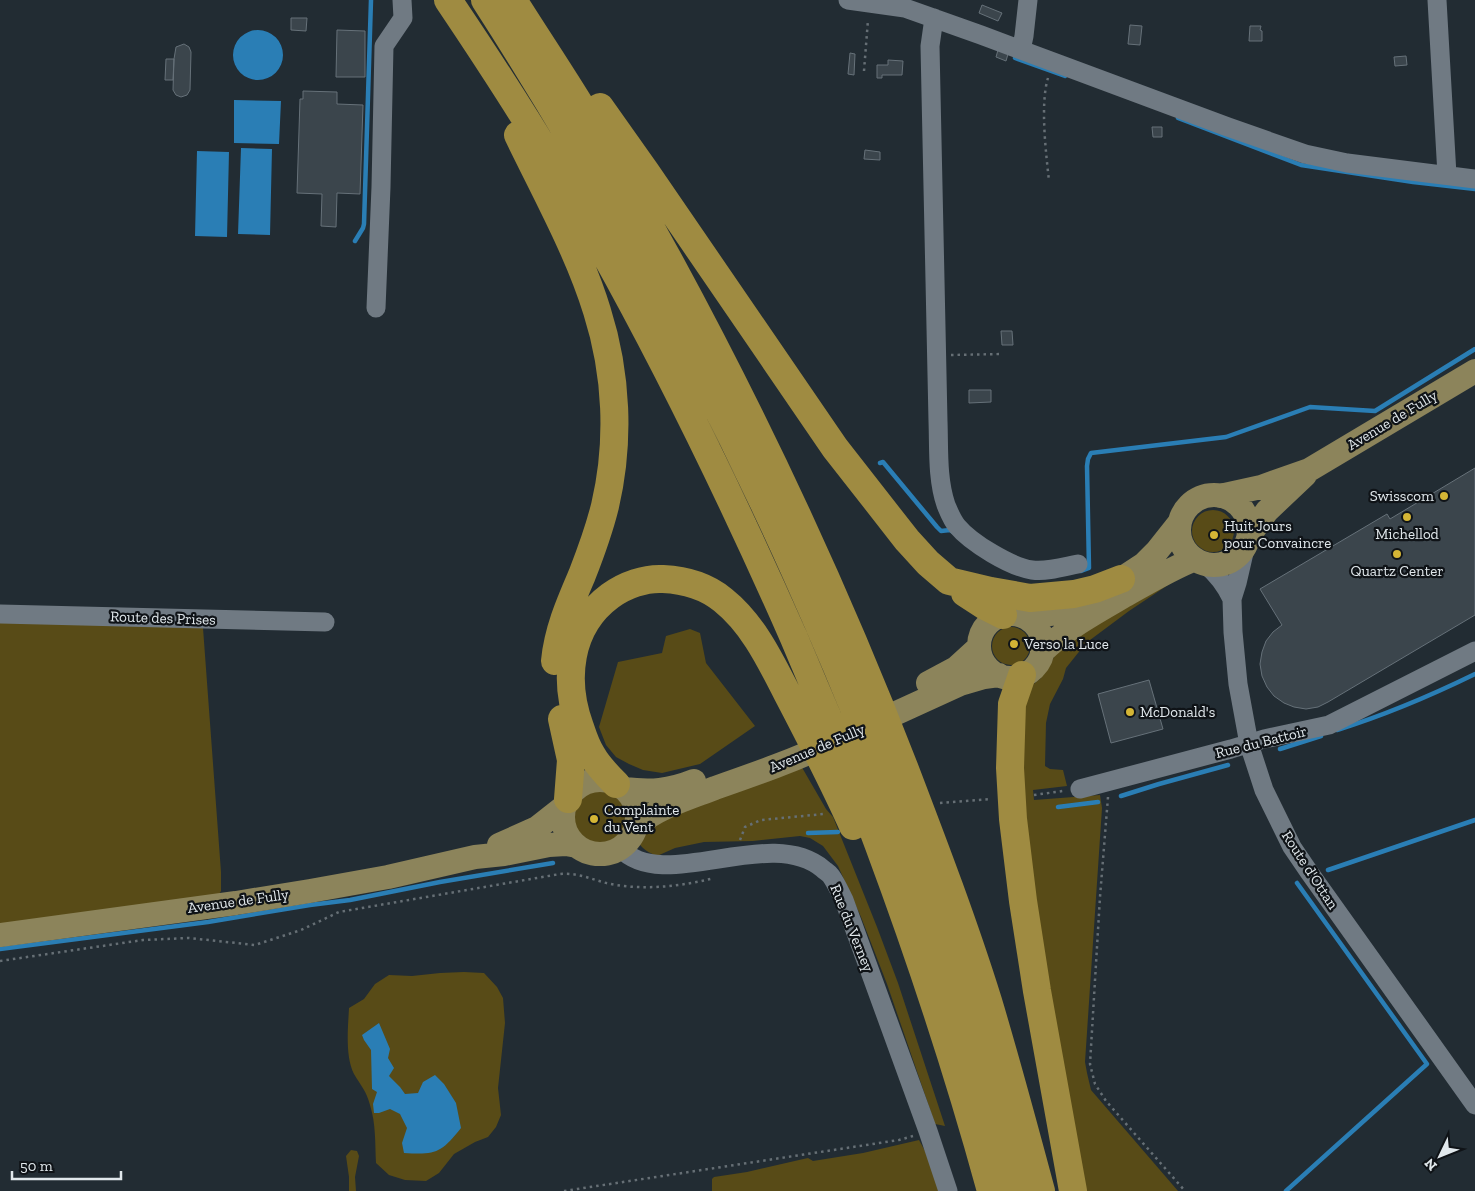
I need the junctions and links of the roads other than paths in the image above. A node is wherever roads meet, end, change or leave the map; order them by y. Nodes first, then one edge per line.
1 (402, 0) edge
2 (444, 0) edge
3 (448, 0) edge
4 (486, 0) edge
5 (513, 0) edge
6 (523, 0) edge
7 (848, 0) edge
8 (1028, 0) edge
9 (1437, 0) edge
10 (934, 18) junction
11 (1021, 50) junction
12 (1447, 175) junction
13 (1475, 178) edge
14 (376, 308) dead end
15 (1475, 370) edge
16 (1309, 470) junction
17 (1220, 496) junction
18 (1180, 522) junction
19 (1247, 540) junction
20 (1200, 562) junction
21 (1078, 564) dead end
22 (1121, 579) junction
23 (949, 581) junction
24 (1232, 599) junction
25 (0, 614) edge
26 (1014, 616) junction
27 (325, 622) dead end
28 (979, 647) junction
29 (1475, 651) edge
30 (1042, 652) junction
31 (1010, 675) junction
32 (934, 689) junction
33 (1249, 744) junction
34 (786, 755) junction
35 (620, 786) junction
36 (1080, 788) road end
37 (567, 802) junction
38 (636, 826) junction
39 (577, 846) junction
40 (620, 848) junction
41 (475, 857) junction
42 (0, 935) edge
43 (960, 1083) junction
44 (1475, 1106) edge
45 (948, 1191) edge
46 (991, 1191) edge
47 (1019, 1191) edge
48 (1041, 1191) edge
49 (1074, 1191) edge

1 - 14 street
2 - 37 highway
3 - 43 highway
4 - 47 highway
5 - 48 highway
6 - 23 highway
7 - 10 street
8 - 11 street
9 - 12 street
10 - 11 street
10 - 21 street
11 - 12 street
12 - 13 street
15 - 16 main road, Avenue de Fully
16 - 17 main road, Avenue de Fully
16 - 19 main road, Avenue de Fully
17 - 18 main road
17 - 19 main road
18 - 20 main road
18 - 22 main road
19 - 20 main road
19 - 24 street, Route d'Ottan
20 - 24 street, Route d'Ottan
20 - 30 main road
22 - 23 highway
22 - 26 main road
23 - 26 highway
24 - 33 street, Route d'Ottan
25 - 27 street, Route des Prises
26 - 28 main road
26 - 30 main road
28 - 31 main road
28 - 32 main road, Avenue de Fully
29 - 33 street, Rue du Battoir
30 - 31 main road
31 - 32 main road, Avenue de Fully
31 - 49 highway
32 - 34 main road, Avenue de Fully
33 - 36 street, Rue du Battoir
33 - 44 street, Route d'Ottan
34 - 35 main road, Avenue de Fully
34 - 38 main road, Avenue de Fully
35 - 37 main road
35 - 38 main road
35 - 43 highway
37 - 39 main road
37 - 41 main road, Avenue de Fully
38 - 40 main road
39 - 40 main road
39 - 41 main road, Avenue de Fully
40 - 45 street, Rue du Verney
41 - 42 main road, Avenue de Fully
43 - 46 highway

